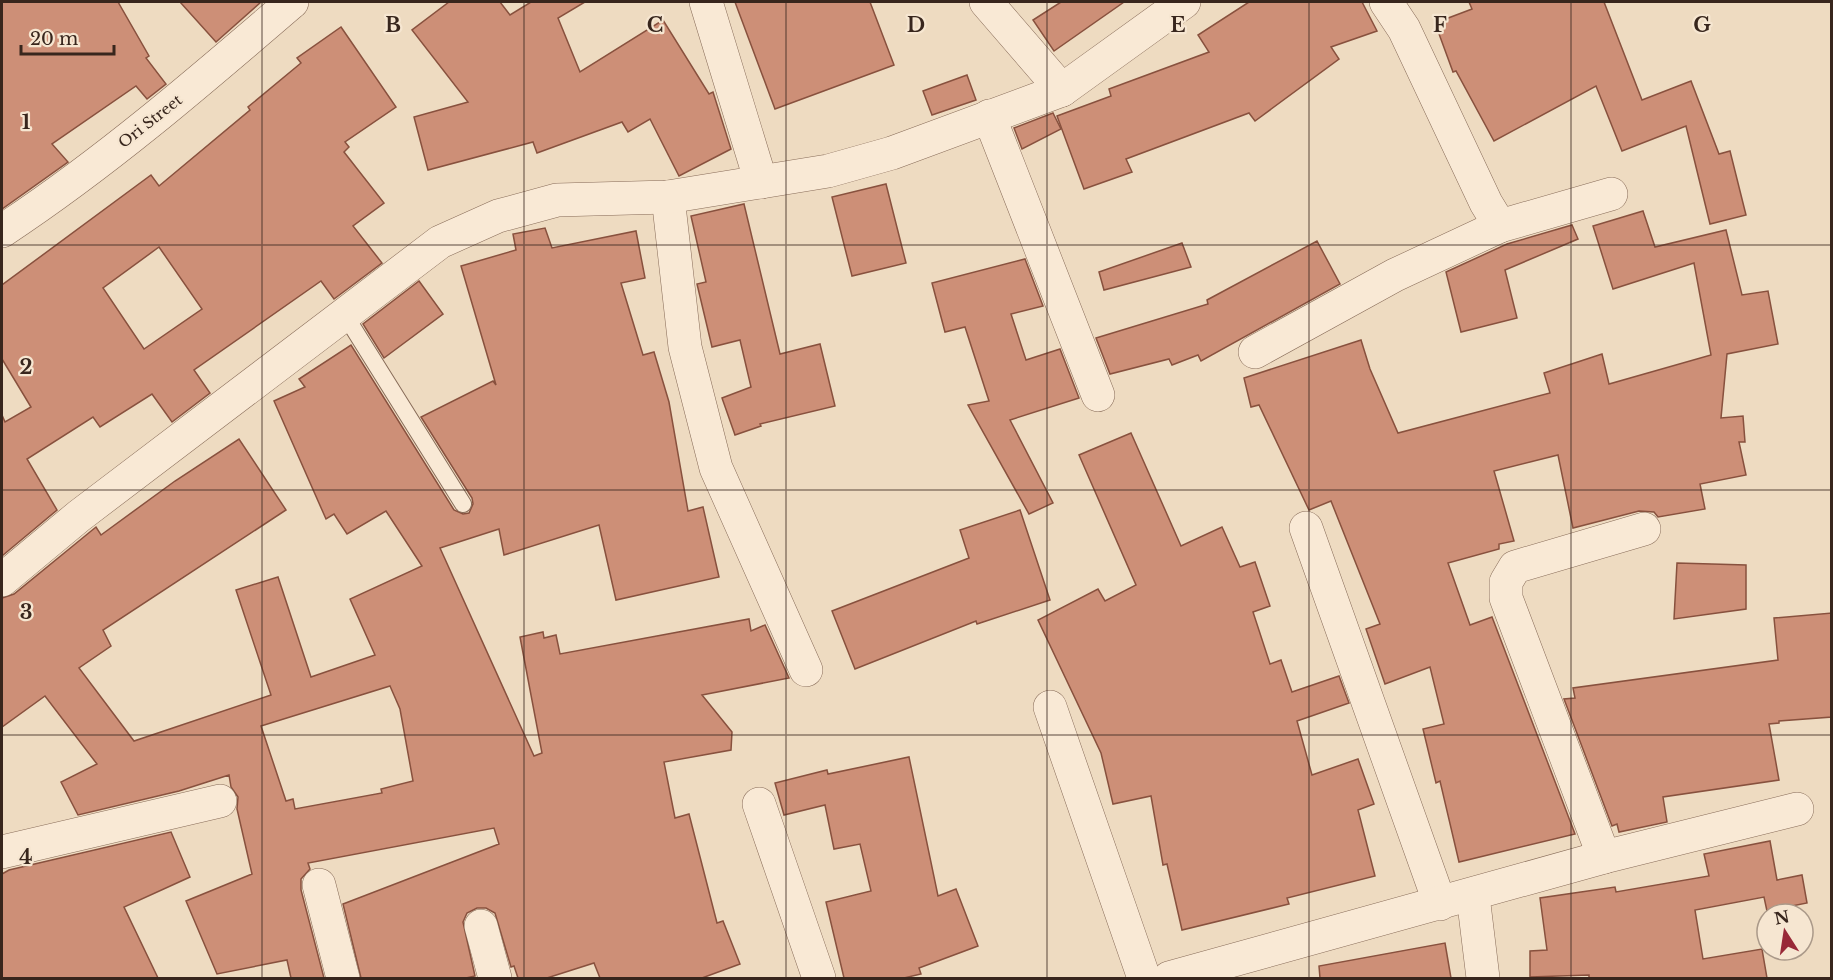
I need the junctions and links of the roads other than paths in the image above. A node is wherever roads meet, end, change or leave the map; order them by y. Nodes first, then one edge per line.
1 (292, 2) edge
2 (706, 2) edge
3 (986, 2) edge
4 (1184, 2) edge
5 (1386, 2) edge
6 (1062, 90) junction
7 (989, 116) junction
8 (761, 182) junction
9 (1611, 194) dead end
10 (668, 197) junction
11 (1500, 226) junction
12 (2, 231) edge
13 (345, 315) junction
14 (1255, 352) dead end
15 (1098, 395) dead end
16 (464, 504) dead end
17 (1306, 528) dead end
18 (1644, 529) dead end
19 (2, 580) edge
20 (807, 670) dead end
21 (1050, 707) dead end
22 (220, 801) dead end
23 (759, 804) dead end
24 (1797, 809) dead end
25 (2, 852) edge
26 (1604, 857) junction
27 (319, 885) dead end
28 (1473, 896) junction
29 (1440, 904) junction
30 (481, 926) dead end
31 (343, 978) edge
32 (495, 978) edge
33 (819, 978) edge
34 (1144, 978) edge
35 (1169, 978) edge
36 (1483, 978) edge

1 - 12 street, Ori Street
2 - 8 street
3 - 6 street
4 - 6 street
5 - 11 street
6 - 7 street
7 - 8 street
7 - 15 street
8 - 10 street
9 - 11 street
10 - 13 street
10 - 20 street
11 - 14 street
13 - 16 lane
13 - 19 street
17 - 29 street
18 - 26 street
21 - 34 street
22 - 25 street
23 - 33 street
24 - 26 street
26 - 28 street
27 - 31 street
28 - 29 street
28 - 36 street
29 - 35 street
30 - 32 street

